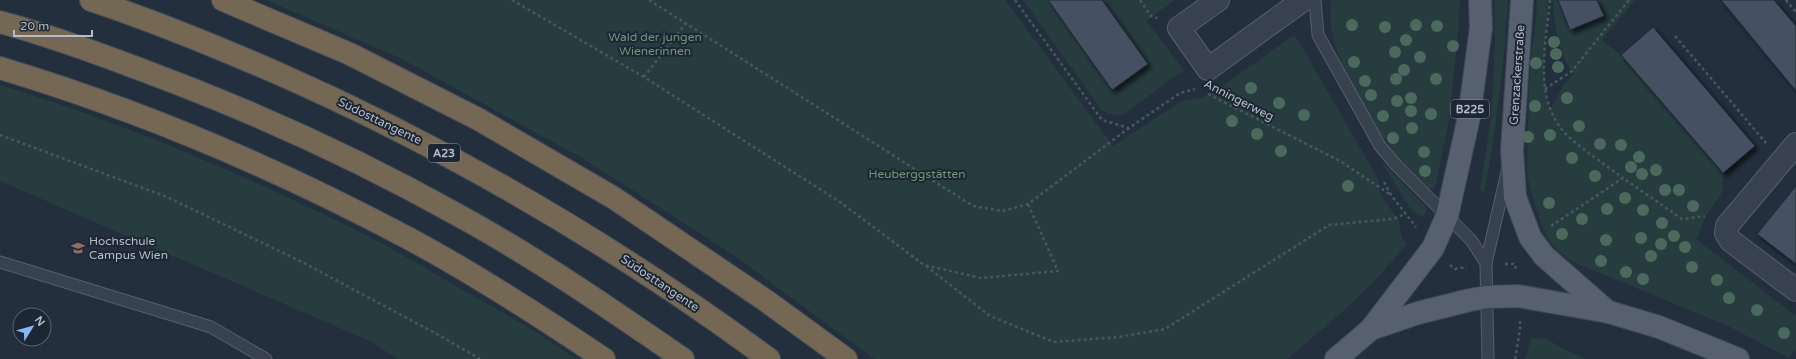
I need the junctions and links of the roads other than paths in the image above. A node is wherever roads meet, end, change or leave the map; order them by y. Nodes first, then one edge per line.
1 (91, 0) edge
2 (223, 0) edge
3 (1218, 0) edge
4 (1303, 0) edge
5 (1315, 0) edge
6 (1480, 0) edge
7 (1522, 0) edge
8 (0, 22) edge
9 (0, 68) edge
10 (1796, 144) edge
11 (1512, 150) junction
12 (1447, 216) junction
13 (0, 262) edge
14 (1486, 263) junction
15 (1796, 290) edge
16 (1487, 297) junction
17 (1609, 312) junction
18 (1371, 329) junction
19 (266, 359) edge
20 (604, 359) edge
21 (683, 359) edge
22 (769, 359) edge
23 (846, 359) edge
24 (1336, 359) edge
25 (1488, 359) edge
26 (1738, 359) edge

1 - 22 highway, Südosttangente / A23
2 - 23 highway
3 - 4 street
5 - 12 lane
6 - 12 main road, B225
7 - 11 main road, Grenzackerstraße
8 - 21 highway
9 - 20 highway
10 - 15 street
11 - 14 lane, Grenzackerstraße
11 - 17 main road, Grenzackerstraße
12 - 14 lane
12 - 18 main road, B225
13 - 19 lane
14 - 16 lane, Grenzackerstraße
16 - 17 main road
16 - 18 main road
16 - 25 lane, Grenzackerstraße
17 - 26 main road
18 - 24 main road

